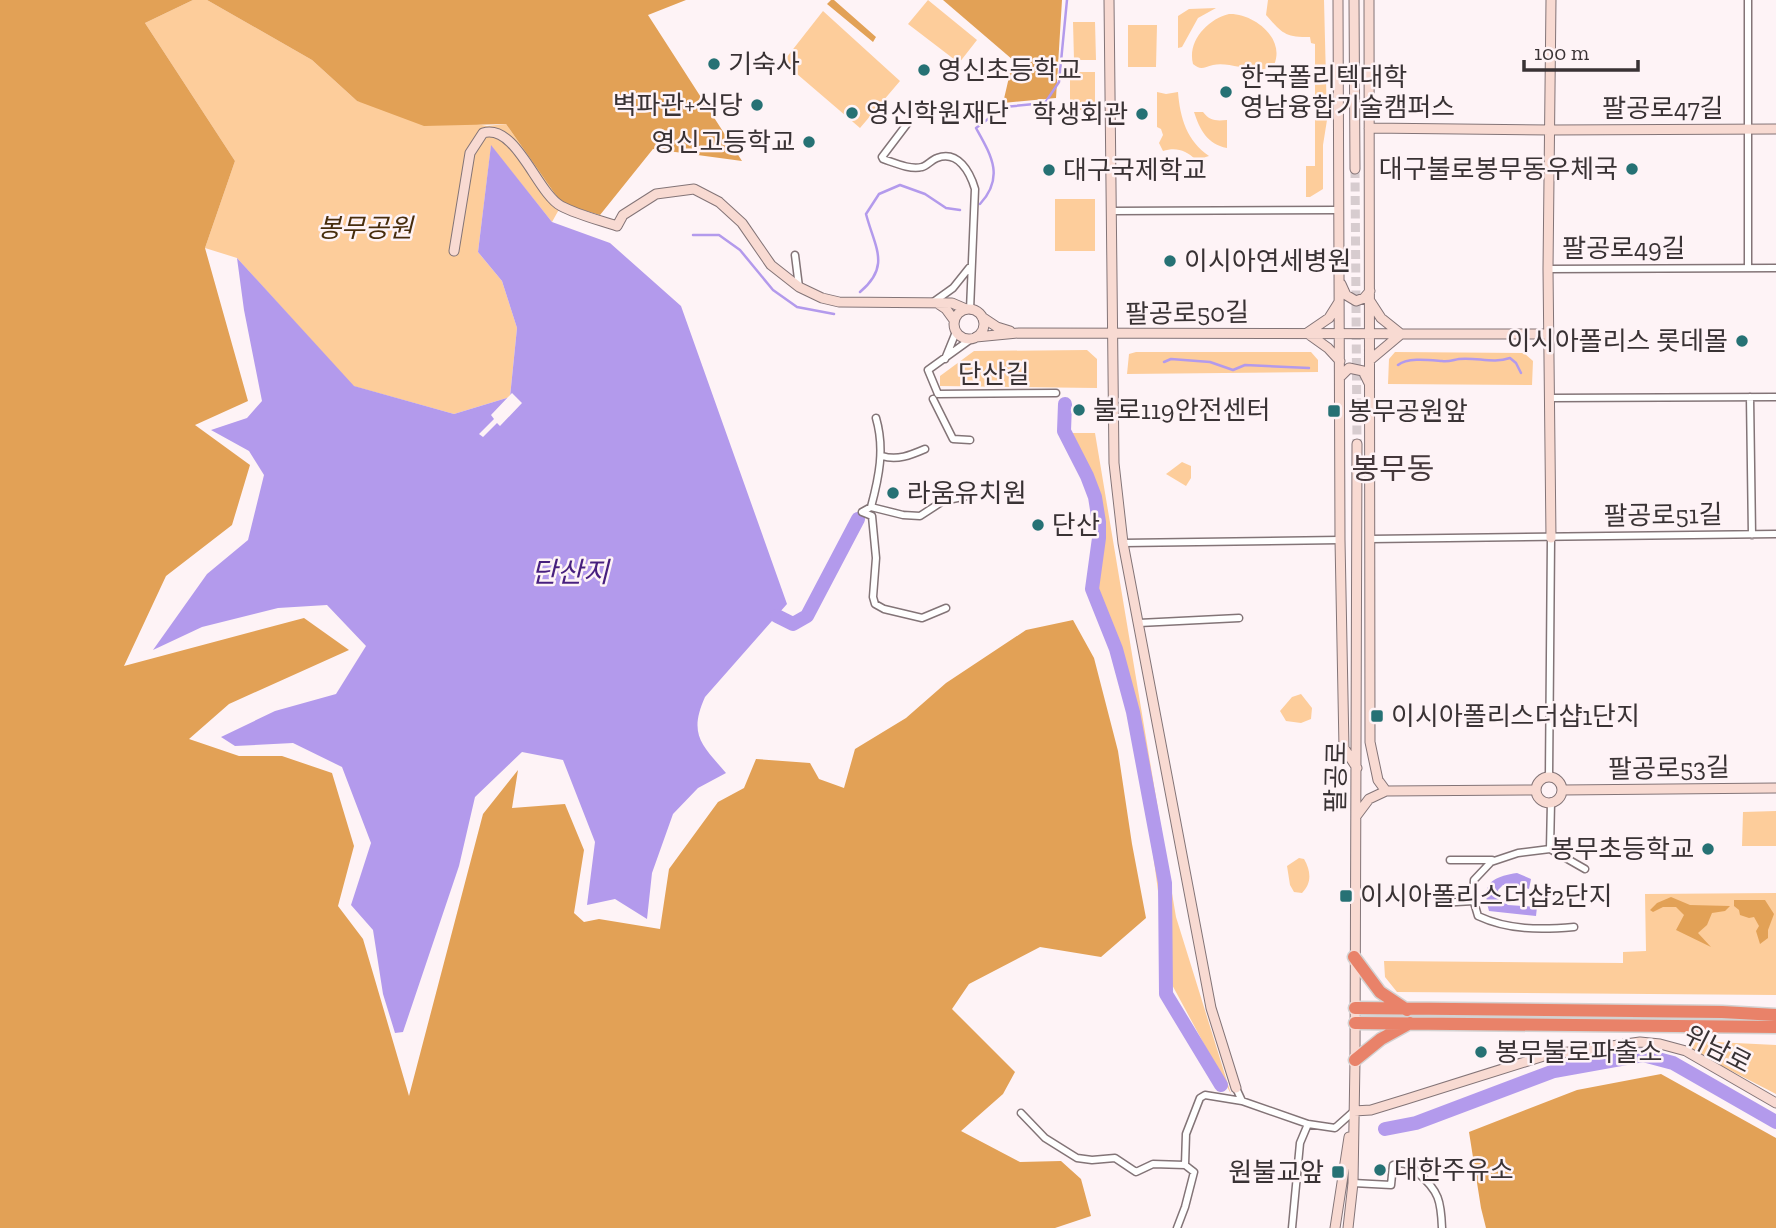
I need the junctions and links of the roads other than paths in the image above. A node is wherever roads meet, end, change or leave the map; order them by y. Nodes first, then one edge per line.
1 (1109, 0) edge
2 (1338, 0) edge
3 (1354, 0) edge
4 (1368, 0) edge
5 (1551, 0) edge
6 (1748, 0) edge
7 (907, 124) dead end
8 (1369, 128) junction
9 (1749, 129) junction
10 (1776, 129) edge
11 (1551, 130) junction
12 (1355, 169) tunnel mouth
13 (1339, 209) junction
14 (1112, 211) junction
15 (454, 250) dead end
16 (795, 255) dead end
17 (970, 266) junction
18 (1748, 268) junction
19 (1776, 268) edge
20 (1548, 269) junction
21 (1339, 279) junction
22 (799, 287) junction
23 (1370, 291) junction
24 (1370, 301) junction
25 (1339, 302) junction
26 (935, 303) junction
27 (968, 309) junction
28 (982, 317) junction
29 (954, 320) junction
30 (956, 332) junction
31 (1019, 333) junction
32 (1307, 333) junction
33 (1340, 333) junction
34 (1370, 333) junction
35 (1401, 334) junction
36 (1548, 334) junction
37 (1111, 335) junction
38 (974, 338) junction
39 (945, 359) junction
40 (1370, 360) junction
41 (1340, 361) junction
42 (1340, 377) junction
43 (1370, 385) junction
44 (1056, 393) dead end
45 (1750, 397) junction
46 (1776, 397) edge
47 (1550, 398) junction
48 (933, 399) dead end
49 (876, 418) dead end
50 (970, 440) dead end
51 (1357, 444) tunnel mouth
52 (925, 449) dead end
53 (882, 456) junction
54 (967, 496) dead end
55 (871, 507) junction
56 (1776, 534) edge
57 (1752, 535) junction
58 (1551, 538) junction
59 (1370, 539) junction
60 (1340, 540) junction
61 (1123, 543) junction
62 (946, 608) dead end
63 (1239, 618) dead end
64 (1139, 623) junction
65 (1370, 742) junction
66 (1357, 769) junction
67 (1549, 777) junction
68 (1776, 788) edge
69 (1536, 790) junction
70 (1562, 790) junction
71 (1387, 791) junction
72 (1551, 802) junction
73 (1357, 815) junction
74 (1550, 849) junction
75 (1450, 860) dead end
76 (1497, 860) junction
77 (1585, 869) dead end
78 (1474, 901) junction
79 (1439, 903) dead end
80 (1574, 927) dead end
81 (1354, 957) junction
82 (1355, 1008) junction
83 (1409, 1016) junction
84 (1776, 1018) edge
85 (1355, 1023) junction
86 (1355, 1060) junction
87 (1236, 1088) joint
88 (1242, 1101) junction
89 (1776, 1103) edge
90 (1354, 1111) junction
91 (1021, 1113) dead end
92 (1308, 1124) junction
93 (1185, 1166) junction
94 (1353, 1183) junction
95 (1177, 1228) edge
96 (1292, 1228) edge
97 (1335, 1228) edge
98 (1348, 1228) edge
99 (1442, 1228) edge

1 - 14 main road
2 - 13 main road
3 - 12 main road
4 - 8 main road
5 - 11 main road
6 - 9 street
7 - 17 street
8 - 11 main road, 팔공로47길
8 - 23 main road
9 - 10 main road, 팔공로47길
9 - 11 main road, 팔공로47길
9 - 18 street
11 - 20 main road
13 - 14 street
13 - 21 main road
14 - 37 main road
15 - 22 main road
16 - 22 street
17 - 26 street
17 - 27 street
18 - 19 street, 팔공로49길
18 - 20 street, 팔공로49길
20 - 36 main road, 팔공로49길
21 - 23 main road
21 - 25 main road
22 - 26 main road
23 - 24 main road
24 - 34 main road
24 - 35 main road
25 - 32 main road
25 - 33 main road
26 - 27 main road
26 - 29 main road
27 - 28 main road
27 - 29 main road
28 - 31 main road
28 - 38 main road
29 - 30 main road
30 - 38 main road
30 - 39 street
31 - 37 main road, 팔공로50길
31 - 38 main road
32 - 33 main road, 팔공로50길
32 - 37 main road, 팔공로50길
32 - 41 main road
33 - 34 main road, 팔공로50길
33 - 41 main road
34 - 35 main road
34 - 40 main road
35 - 36 main road
35 - 40 main road
36 - 47 main road
37 - 61 main road
38 - 39 street
39 - 44 street, 단산길
40 - 43 main road
41 - 42 main road
42 - 43 main road
42 - 60 main road
43 - 59 main road
45 - 46 street
45 - 47 street
45 - 57 street
47 - 58 main road
48 - 50 street, 단산길
49 - 53 street
51 - 66 main road, 팔공로
52 - 53 street
53 - 55 street
54 - 55 street
55 - 62 street
56 - 57 street, 팔공로51길
57 - 58 street, 팔공로51길
58 - 59 street, 팔공로51길
58 - 67 street
59 - 65 main road
60 - 61 street
60 - 66 main road
61 - 64 main road
63 - 64 street
64 - 87 main road
65 - 66 main road
65 - 71 main road
66 - 73 main road, 팔공로
67 - 69 main road
67 - 70 main road
68 - 70 main road, 팔공로53길
69 - 71 main road
69 - 72 main road
70 - 72 main road
71 - 73 main road
72 - 74 street
73 - 81 main road, 팔공로
74 - 76 street
74 - 77 street
75 - 76 street
76 - 78 street
78 - 79 street
78 - 80 street
81 - 82 main road, 팔공로
81 - 83 highway
82 - 83 highway
82 - 85 main road, 팔공로
83 - 84 highway
83 - 85 highway
83 - 86 highway
85 - 86 main road, 팔공로
86 - 90 main road, 팔공로
87 - 88 street
88 - 92 street
88 - 93 street
89 - 90 main road, 위남로
90 - 92 street
90 - 94 main road, 팔공로
90 - 97 main road, 팔공로
91 - 93 street
92 - 96 street
93 - 95 street
94 - 98 main road, 팔공로
94 - 99 street

